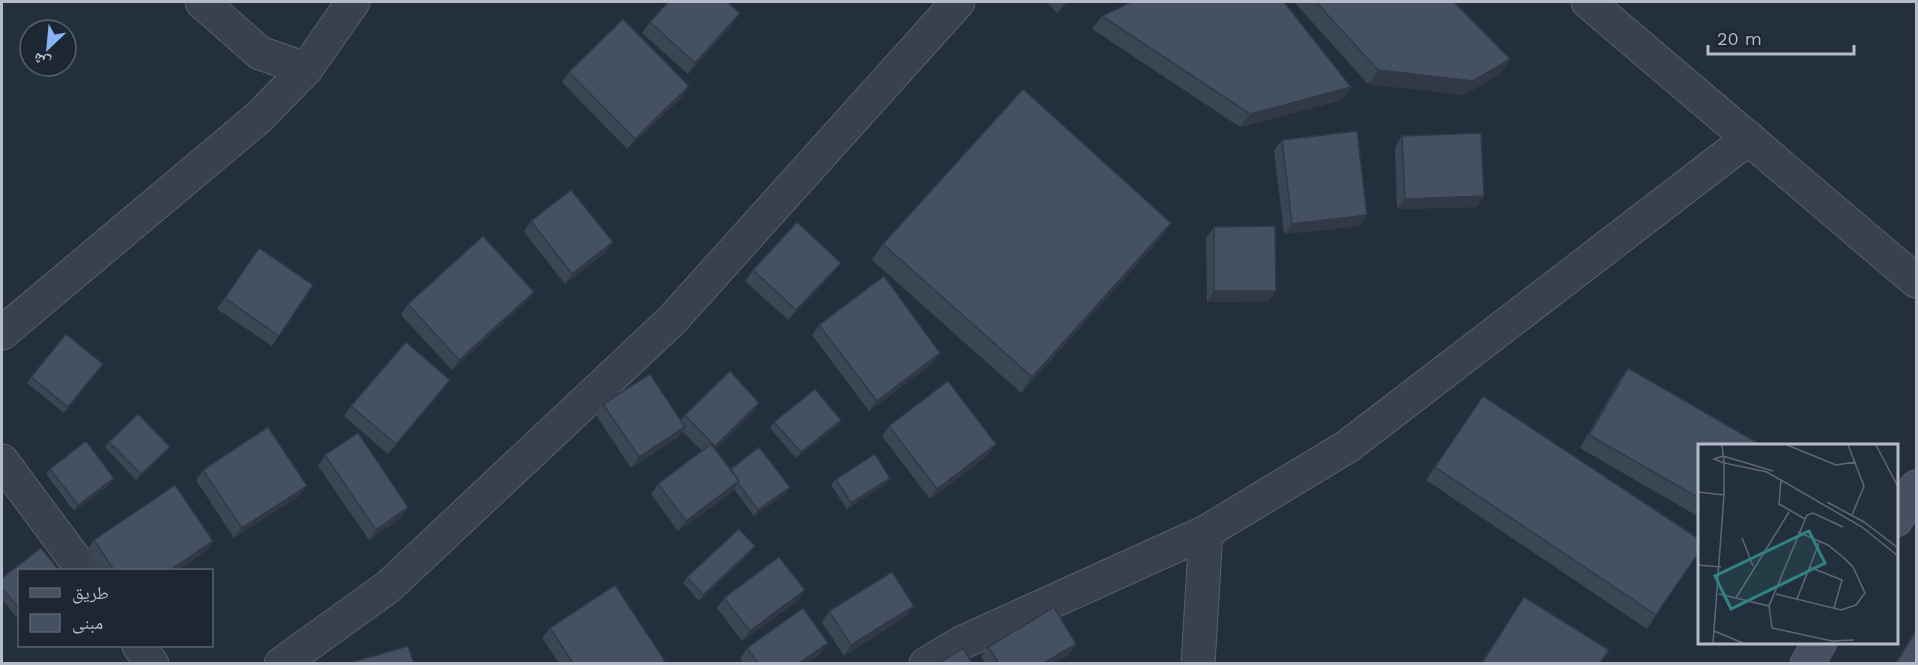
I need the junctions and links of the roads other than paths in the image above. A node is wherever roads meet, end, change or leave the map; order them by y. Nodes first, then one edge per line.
1 (202, 2) edge
2 (353, 2) edge
3 (958, 2) edge
4 (1588, 2) edge
5 (306, 69) junction
6 (1749, 138) junction
7 (1917, 281) edge
8 (2, 333) edge
9 (2, 461) edge
10 (1917, 487) edge
11 (1897, 518) edge
12 (1206, 532) junction
13 (82, 569) edge
14 (1819, 644) edge
15 (140, 647) edge
16 (152, 663) edge
17 (281, 663) edge
18 (926, 663) edge
19 (1198, 663) edge
20 (1806, 663) edge

1 - 5 street
2 - 5 street
3 - 17 street
4 - 6 street
5 - 8 street
6 - 7 street
6 - 12 street
9 - 13 street
10 - 11 main road
12 - 18 street
12 - 19 street
14 - 20 main road
15 - 16 street

